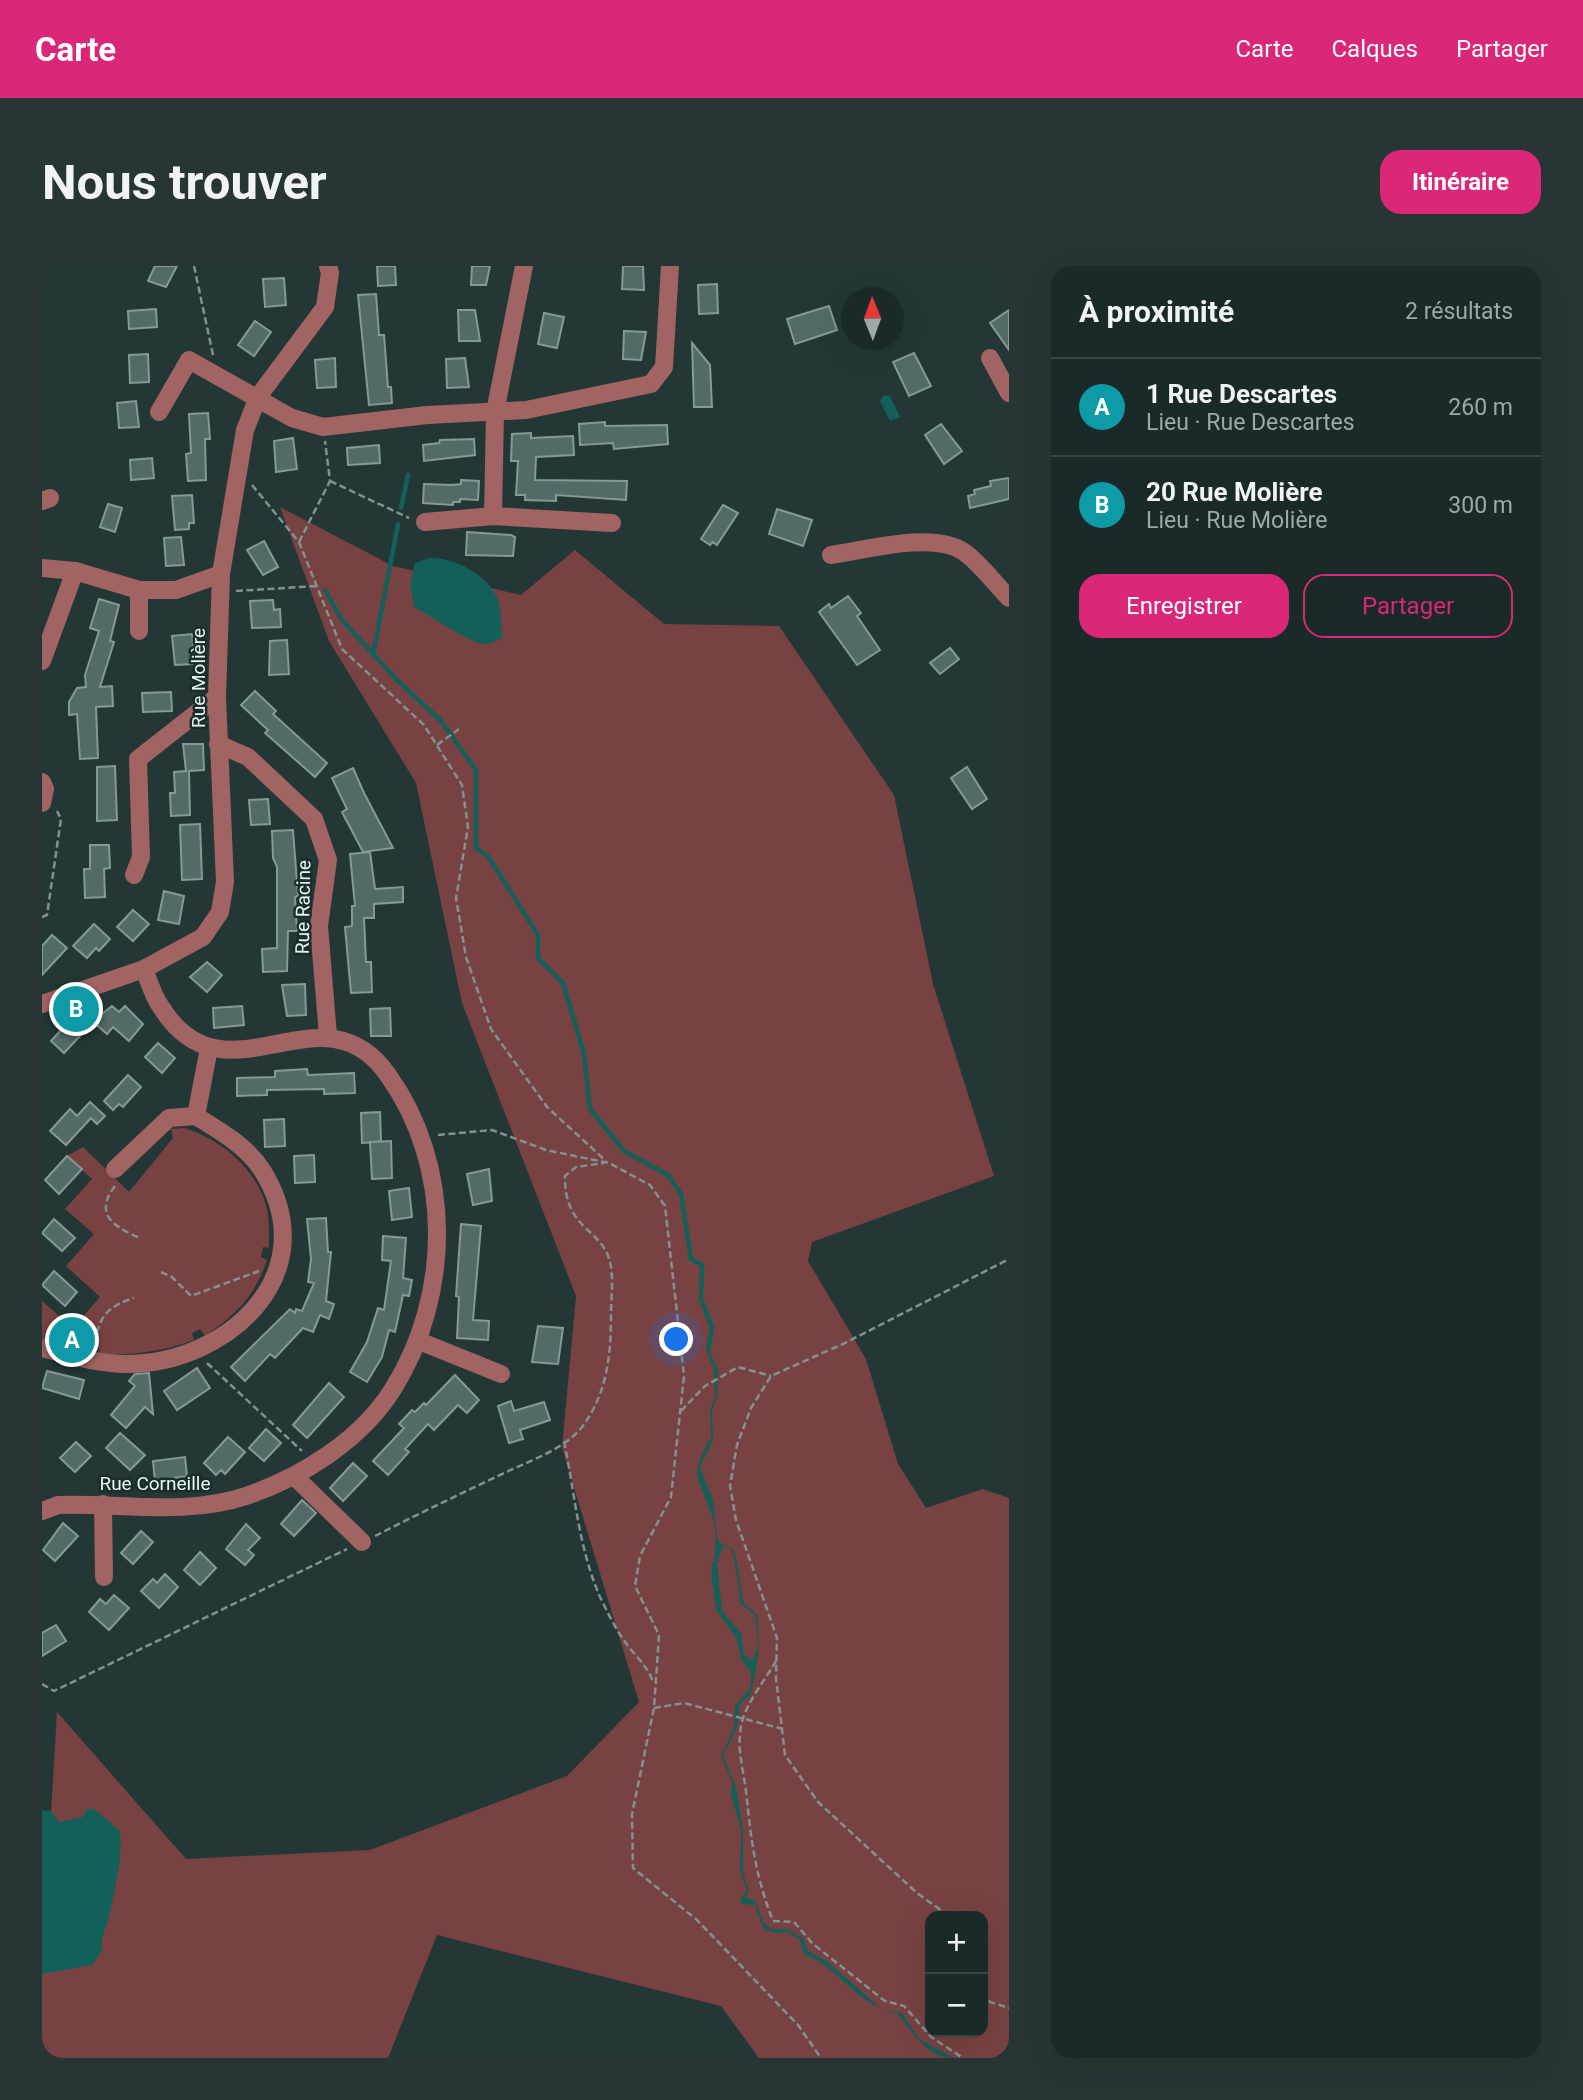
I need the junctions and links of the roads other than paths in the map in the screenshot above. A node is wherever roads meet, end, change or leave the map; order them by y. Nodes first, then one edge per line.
1 (328, 266) edge
2 (524, 266) edge
3 (670, 266) edge
4 (990, 358) dead end
5 (1009, 393) edge
6 (258, 397) junction
7 (159, 412) dead end
8 (495, 412) junction
9 (493, 516) junction
10 (425, 522) road end
11 (612, 523) dead end
12 (831, 555) dead end
13 (42, 568) edge
14 (75, 571) junction
15 (220, 583) junction
16 (139, 590) junction
17 (1009, 598) edge
18 (139, 631) dead end
19 (42, 661) edge
20 (216, 697) junction
21 (218, 744) junction
22 (42, 782) edge
23 (42, 803) edge
24 (134, 875) dead end
25 (144, 969) junction
26 (42, 1004) edge
27 (328, 1036) junction
28 (209, 1048) junction
29 (196, 1116) junction
30 (115, 1169) road end
31 (419, 1341) junction
32 (42, 1348) edge
33 (501, 1374) dead end
34 (295, 1477) junction
35 (103, 1504) junction
36 (42, 1511) edge
37 (362, 1542) road end
38 (104, 1577) dead end

1 - 6 street, Rue Molière
2 - 8 street
3 - 8 street
4 - 5 street
6 - 7 street
6 - 8 street
6 - 15 street, Rue Molière
8 - 9 street
9 - 10 street
9 - 11 street
12 - 17 street
13 - 14 street
14 - 16 street
14 - 19 street
15 - 16 street
15 - 20 street, Rue Molière
16 - 18 street
20 - 21 street, Rue Molière
20 - 24 street
21 - 25 street, Rue Molière
21 - 27 street, Rue Racine
22 - 23 street
25 - 26 street, Rue Molière
25 - 28 street, Rue Corneille
27 - 28 street, Rue Corneille
27 - 31 street, Rue Corneille
28 - 29 street
29 - 30 street
29 - 32 street
31 - 33 street
31 - 34 street, Rue Corneille
34 - 35 street, Rue Corneille
34 - 37 street
35 - 36 street, Rue Corneille
35 - 38 street

